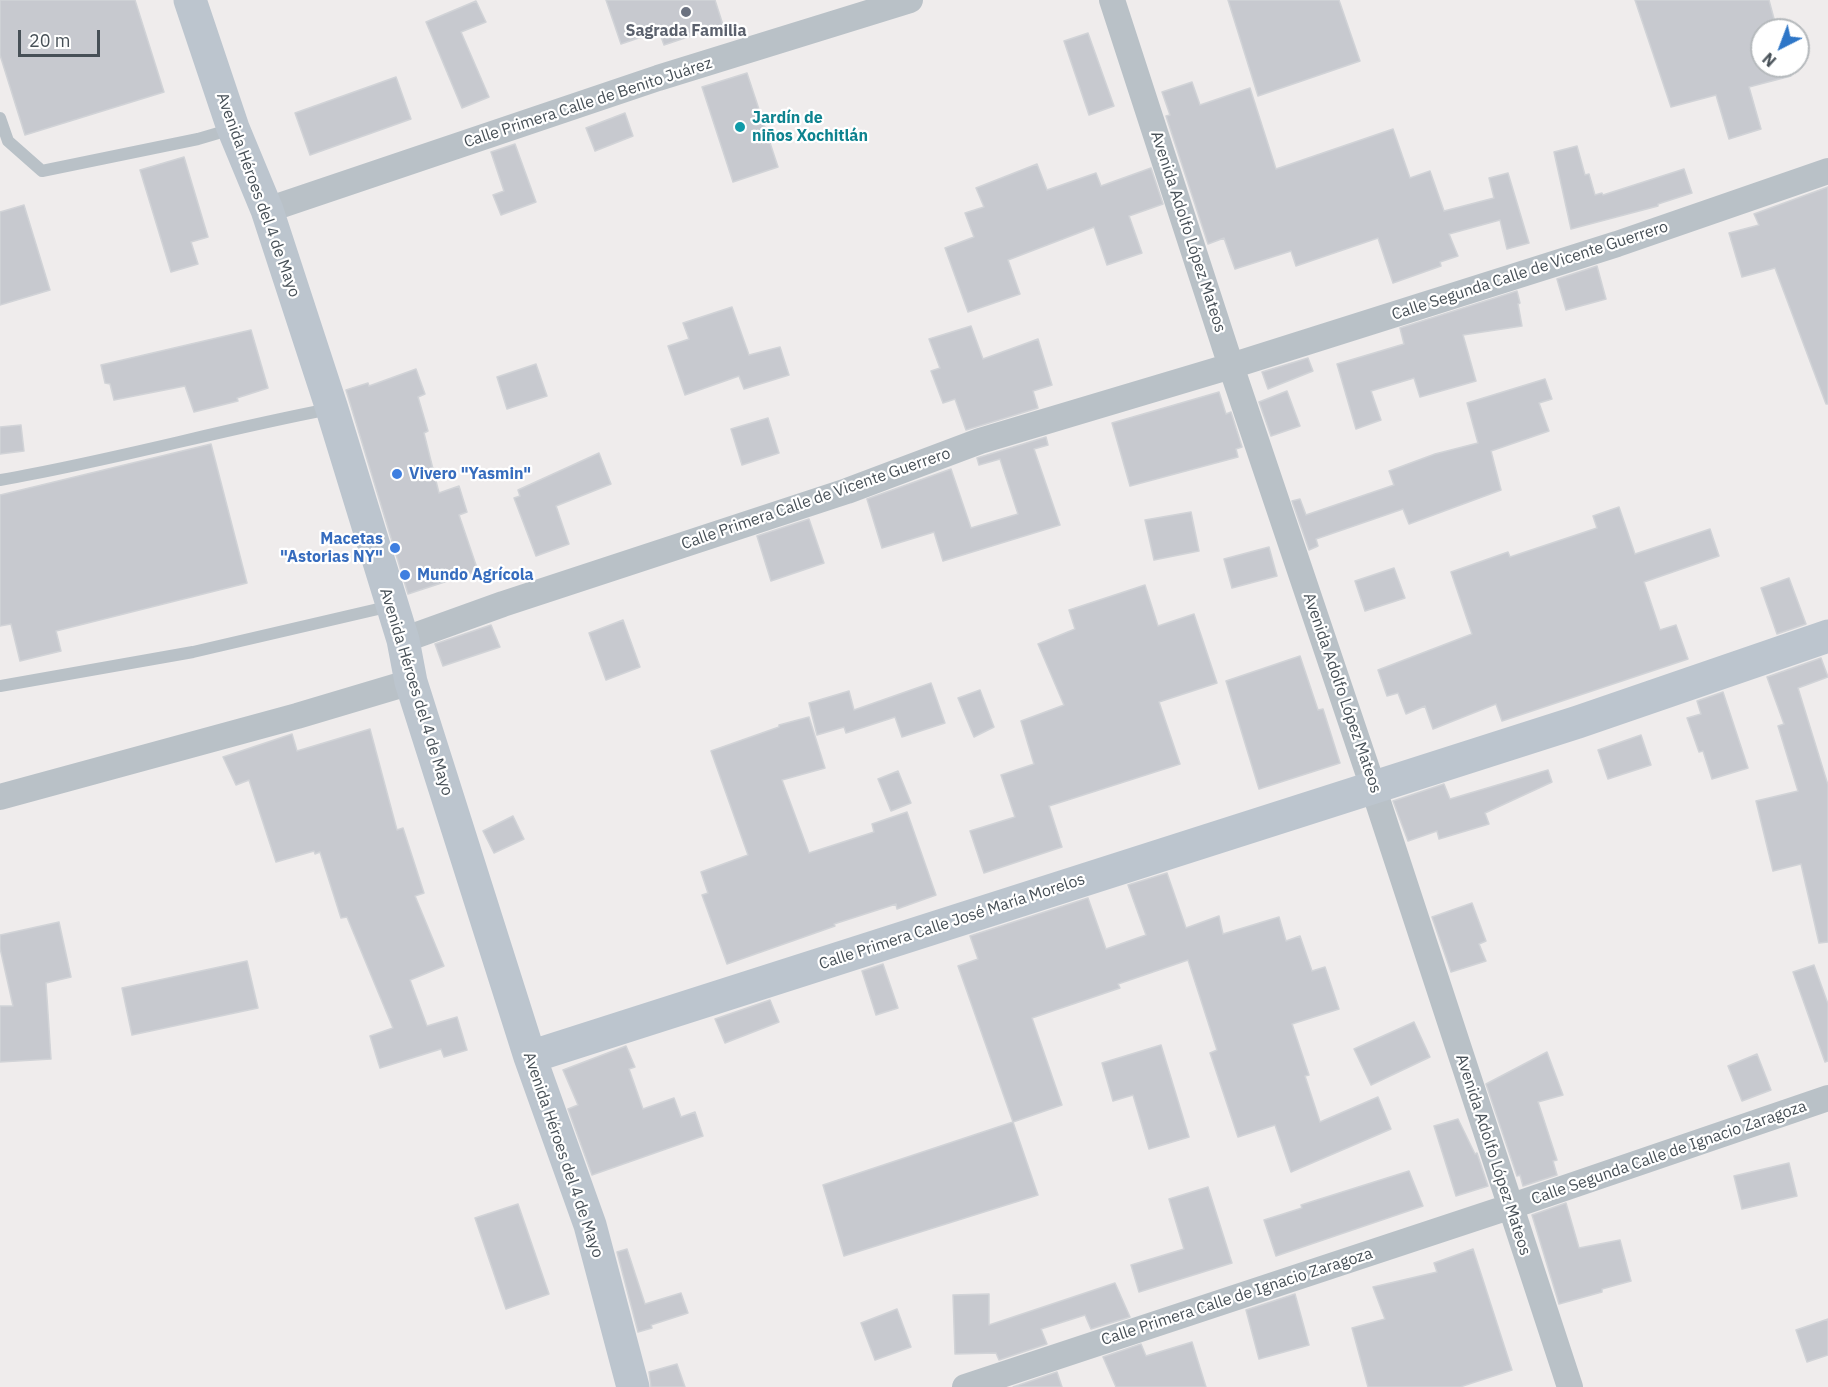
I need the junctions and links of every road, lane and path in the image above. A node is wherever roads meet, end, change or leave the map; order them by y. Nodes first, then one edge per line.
1 (190, 0) edge
2 (910, 0) edge
3 (1112, 0) edge
4 (0, 118) edge
5 (233, 128) junction
6 (1828, 171) edge
7 (267, 210) junction
8 (1231, 366) junction
9 (332, 409) junction
10 (0, 480) edge
11 (391, 606) junction
12 (1828, 636) edge
13 (403, 640) junction
14 (411, 682) junction
15 (0, 686) edge
16 (1373, 787) junction
17 (0, 797) edge
18 (530, 1058) junction
19 (1828, 1098) edge
20 (1509, 1207) junction
21 (633, 1387) edge
22 (965, 1387) edge
23 (1570, 1387) edge

1 - 5 main road, Avenida Héroes del 4 de Mayo
2 - 7 street, Calle Primera Calle de Benito Juárez
3 - 8 street, Avenida Adolfo López Mateos
4 - 5 lane
5 - 7 main road, Avenida Héroes del 4 de Mayo
6 - 8 street, Calle Segunda Calle de Vicente Guerrero
7 - 9 main road, Avenida Héroes del 4 de Mayo
8 - 13 street, Calle Primera Calle de Vicente Guerrero
8 - 16 street, Avenida Adolfo López Mateos
9 - 10 lane
9 - 11 main road, Avenida Héroes del 4 de Mayo
11 - 13 main road, Avenida Héroes del 4 de Mayo
11 - 15 lane
12 - 16 main road, Calle Primera Calle José María Morelos
13 - 14 main road, Avenida Héroes del 4 de Mayo
14 - 17 street
14 - 18 main road, Avenida Héroes del 4 de Mayo
16 - 18 main road, Calle Primera Calle José María Morelos
16 - 20 street, Avenida Adolfo López Mateos
18 - 21 main road, Avenida Héroes del 4 de Mayo
19 - 20 street, Calle Segunda Calle de Ignacio Zaragoza
20 - 22 street, Calle Primera Calle de Ignacio Zaragoza
20 - 23 street, Avenida Adolfo López Mateos

